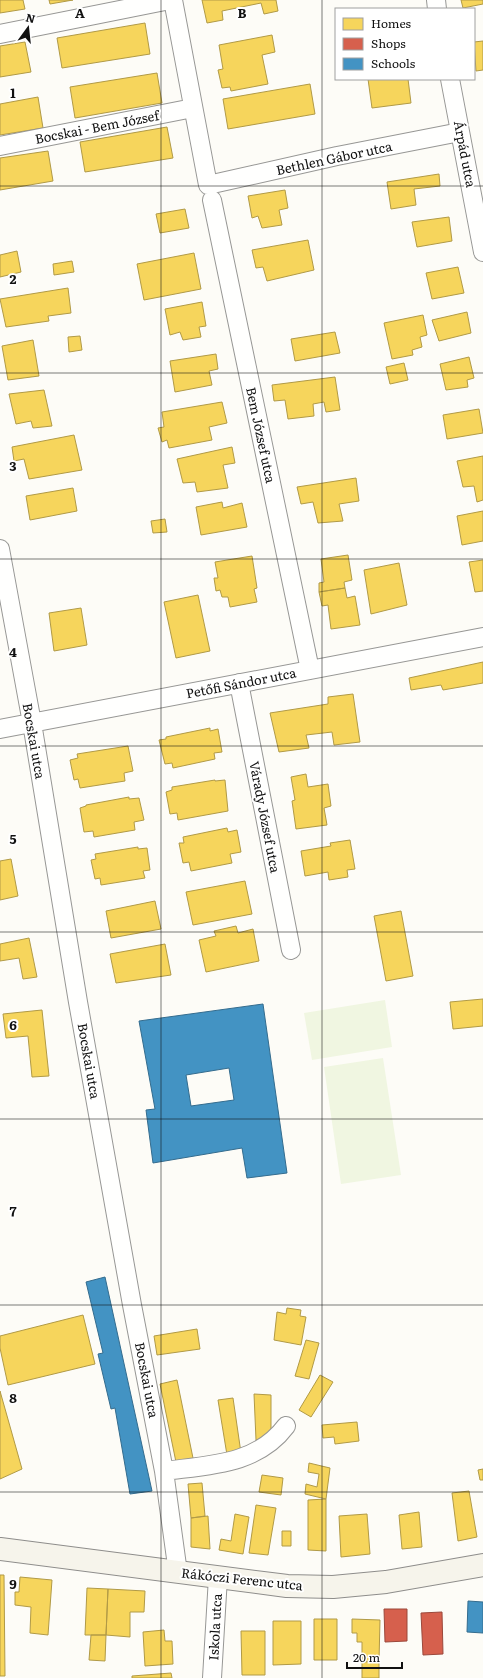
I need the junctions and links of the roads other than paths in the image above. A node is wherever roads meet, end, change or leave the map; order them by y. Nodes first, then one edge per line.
1 (170, 0) edge
2 (173, 0) edge
3 (0, 34) edge
4 (450, 80) edge
5 (193, 108) junction
6 (460, 132) junction
7 (0, 146) edge
8 (210, 193) junction
9 (483, 252) edge
10 (0, 549) edge
11 (483, 637) edge
12 (310, 670) junction
13 (239, 683) junction
14 (32, 723) junction
15 (0, 729) edge
16 (291, 950) dead end
17 (286, 1426) dead end
18 (164, 1471) junction
19 (0, 1549) edge
20 (483, 1565) edge
21 (178, 1572) junction
22 (218, 1577) junction
23 (212, 1678) edge

1 - 3 street
2 - 5 street, Bem József utca
4 - 6 street, Árpád utca
5 - 7 street, Bocskai - Bem József
5 - 8 street, Bem József utca
6 - 8 street, Bethlen Gábor utca
6 - 9 street, Árpád utca
8 - 12 street, Bem József utca
10 - 14 street, Bocskai utca
11 - 12 street, Petőfi Sándor utca
12 - 13 street, Petőfi Sándor utca
13 - 14 street, Petőfi Sándor utca
13 - 16 street, Várady József utca
14 - 15 street, Petőfi Sándor utca
14 - 18 street, Bocskai utca
17 - 18 street
18 - 21 street, Bocskai utca
19 - 21 main road, Rákóczi Ferenc utca
20 - 22 main road, Rákóczi Ferenc utca
21 - 22 main road, Rákóczi Ferenc utca
22 - 23 street, Iskola utca

